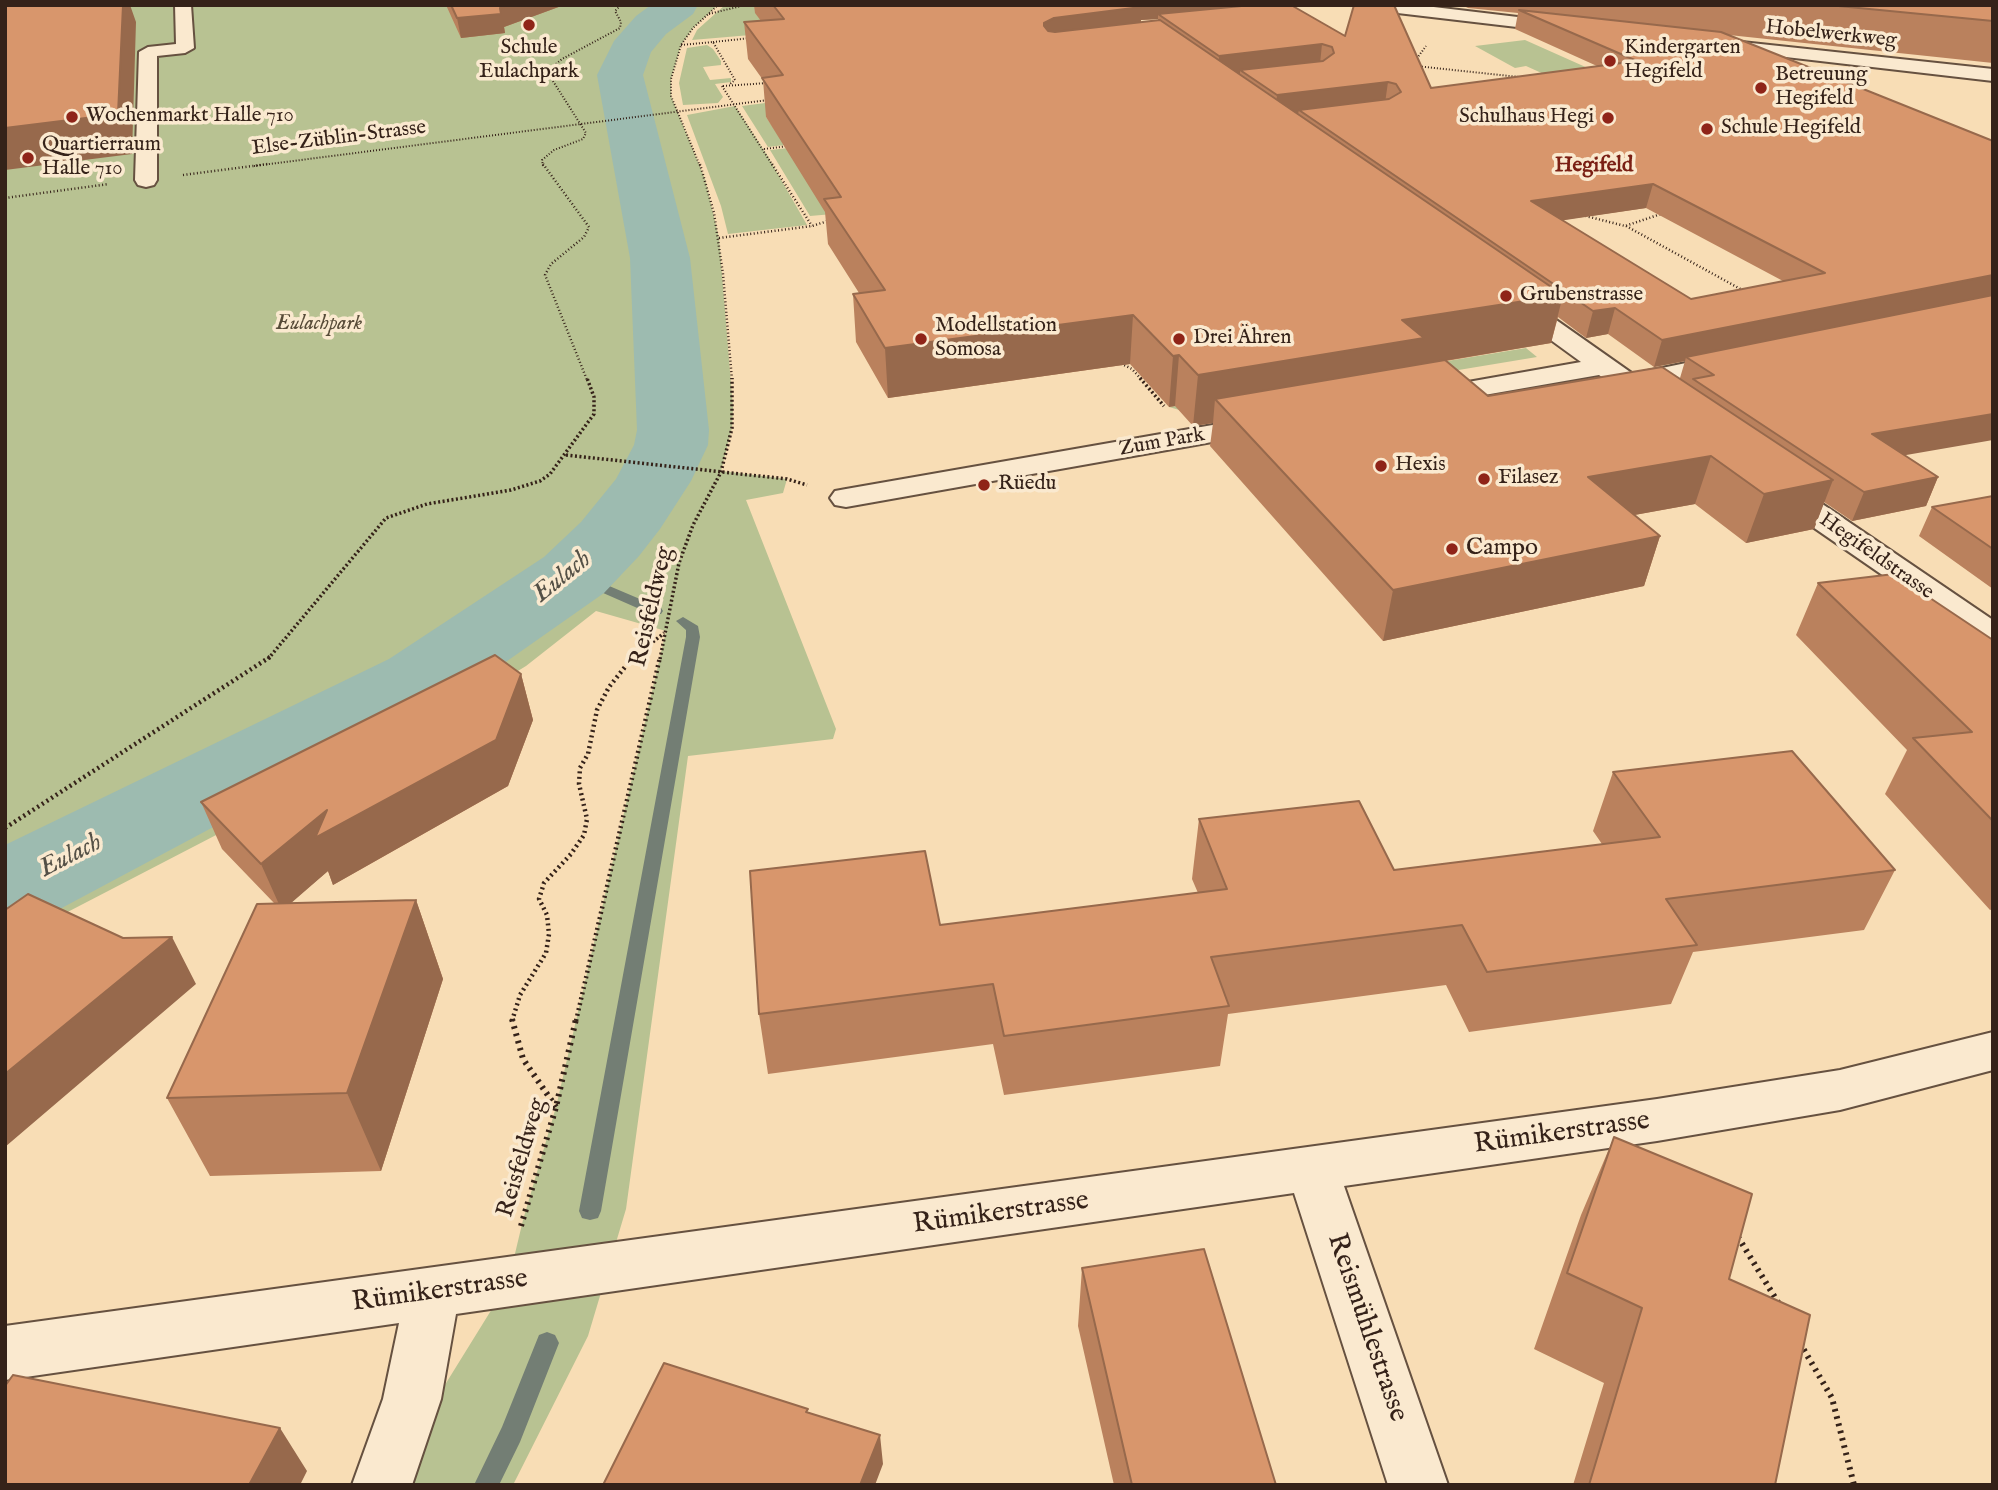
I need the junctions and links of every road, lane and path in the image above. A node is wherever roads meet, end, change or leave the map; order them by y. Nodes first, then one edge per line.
1 (183, 5) edge
2 (621, 5) edge
3 (718, 5) edge
4 (746, 5) edge
5 (1371, 5) edge
6 (706, 14) junction
7 (1587, 30) edge
8 (759, 37) edge
9 (713, 42) junction
10 (1699, 43) edge
11 (681, 45) junction
12 (1426, 46) dead end
13 (1993, 75) edge
14 (1513, 77) junction
15 (1526, 78) edge
16 (773, 83) edge
17 (723, 86) junction
18 (1509, 87) edge
19 (771, 99) edge
20 (734, 104) junction
21 (676, 111) junction
22 (582, 124) junction
23 (792, 146) edge
24 (764, 149) junction
25 (146, 180) junction
26 (5, 198) edge
27 (1575, 211) edge
28 (1670, 212) edge
29 (835, 218) edge
30 (812, 226) junction
31 (1625, 226) junction
32 (719, 238) junction
33 (1495, 288) edge
34 (1753, 296) edge
35 (1112, 354) edge
36 (1755, 357) edge
37 (1604, 366) junction
38 (1628, 383) junction
39 (1406, 400) edge
40 (1165, 407) dead end
41 (1673, 415) edge
42 (1286, 421) edge
43 (565, 455) junction
44 (721, 472) junction
45 (1761, 477) edge
46 (846, 498) joint
47 (665, 632) junction
48 (1993, 636) edge
49 (5, 828) edge
50 (1993, 1051) edge
51 (556, 1107) junction
52 (1313, 1171) junction
53 (521, 1229) dead end
54 (1735, 1233) edge
55 (432, 1294) junction
56 (1784, 1314) edge
57 (1798, 1338) edge
58 (5, 1353) edge
59 (382, 1485) edge
60 (1418, 1485) edge
61 (1854, 1485) edge

1 - 25 street
2 - 22 path
3 - 6 path, Reisfeldweg
4 - 6 path
5 - 7 street
6 - 11 path, Reisfeldweg
8 - 9 path
9 - 11 path
9 - 17 path
10 - 13 street, Hobelwerkweg
11 - 21 path, Reisfeldweg
12 - 14 path
14 - 15 path
14 - 18 path
16 - 17 path
17 - 20 path
19 - 20 path, Else-Züblin-Strasse
20 - 21 path, Else-Züblin-Strasse
20 - 24 path
21 - 22 path, Else-Züblin-Strasse
21 - 32 path, Reisfeldweg
22 - 25 path, Else-Züblin-Strasse
22 - 43 path
23 - 24 path
24 - 30 path
25 - 26 path, Else-Züblin-Strasse
27 - 31 path
28 - 31 path
29 - 30 path
30 - 32 path
31 - 34 path
32 - 44 path, Reisfeldweg
33 - 37 street
35 - 40 path
36 - 38 street
37 - 38 street
37 - 39 street
38 - 41 street
42 - 46 street, Zum Park
43 - 44 path
43 - 49 path
44 - 46 path
44 - 47 path, Reisfeldweg
45 - 48 street, Hegifeldstrasse
47 - 51 path, Reisfeldweg
47 - 51 path
50 - 52 street, Rümikerstrasse
51 - 53 path, Reisfeldweg
52 - 55 street, Rümikerstrasse
52 - 60 street, Reismühlestrasse
54 - 56 path
55 - 58 street, Rümikerstrasse
55 - 59 street
57 - 61 path

